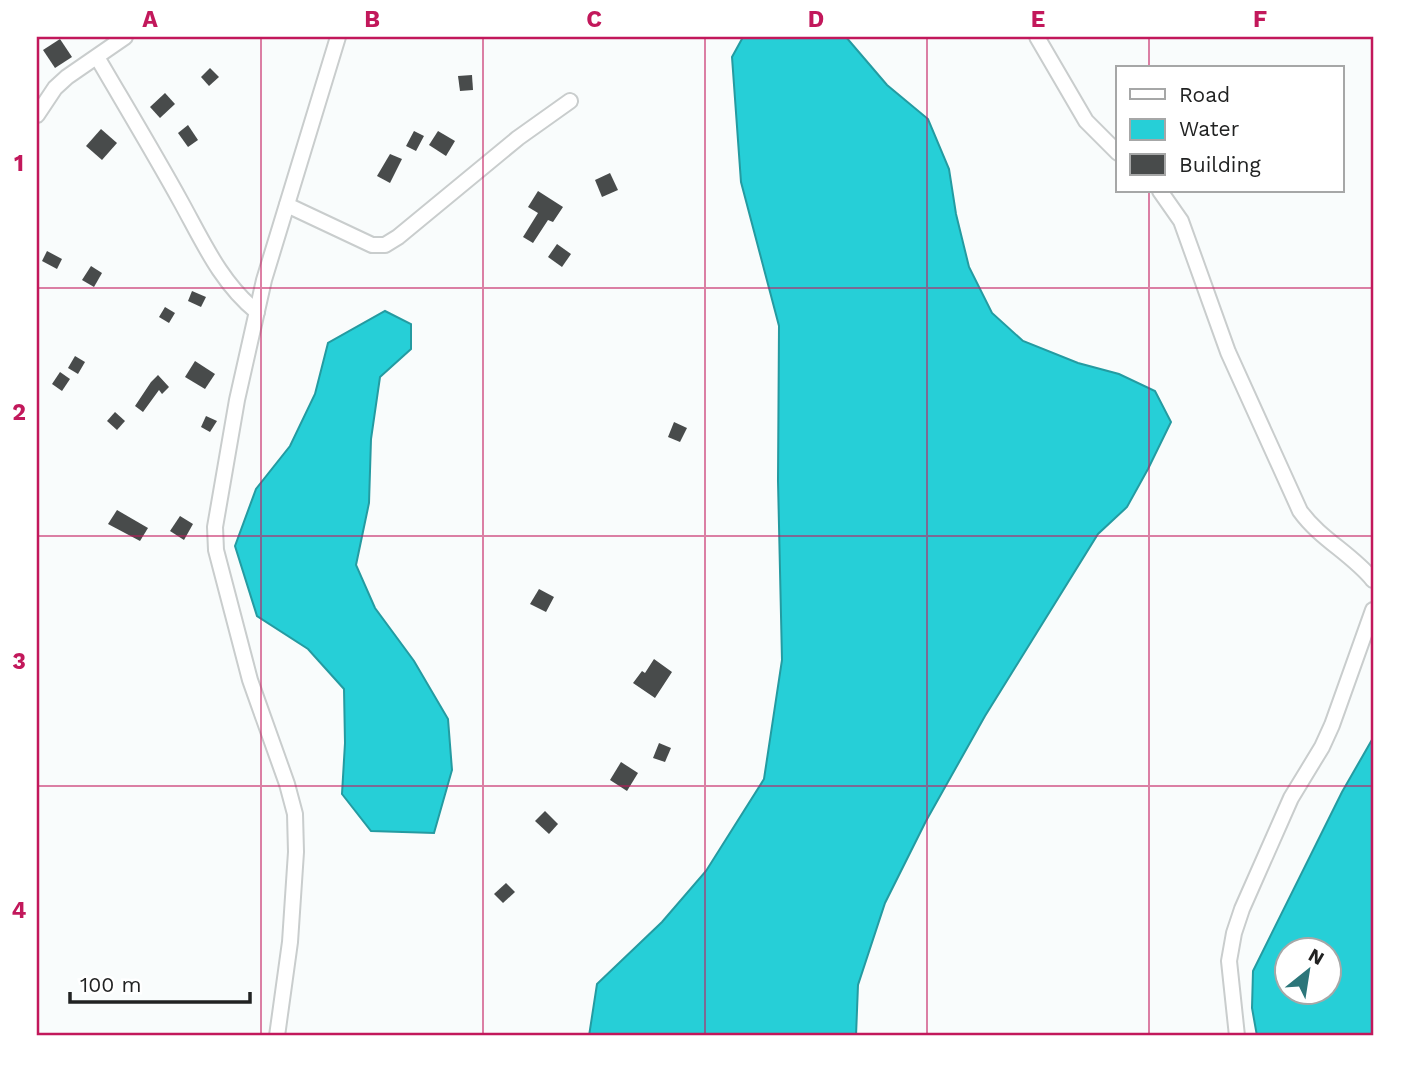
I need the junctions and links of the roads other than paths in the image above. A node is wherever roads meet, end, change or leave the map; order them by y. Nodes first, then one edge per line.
1 (125, 37) edge
2 (338, 37) edge
3 (1037, 37) edge
4 (97, 57) junction
5 (570, 101) dead end
6 (37, 115) edge
7 (1116, 151) edge
8 (1161, 192) edge
9 (286, 205) junction
10 (257, 312) junction
11 (1373, 580) edge
12 (1373, 610) edge
13 (278, 1036) edge
14 (1237, 1036) edge

1 - 4 street
2 - 9 street
3 - 7 street
4 - 6 street
4 - 10 street
5 - 9 street
8 - 11 street
9 - 10 street
10 - 13 street
12 - 14 street

